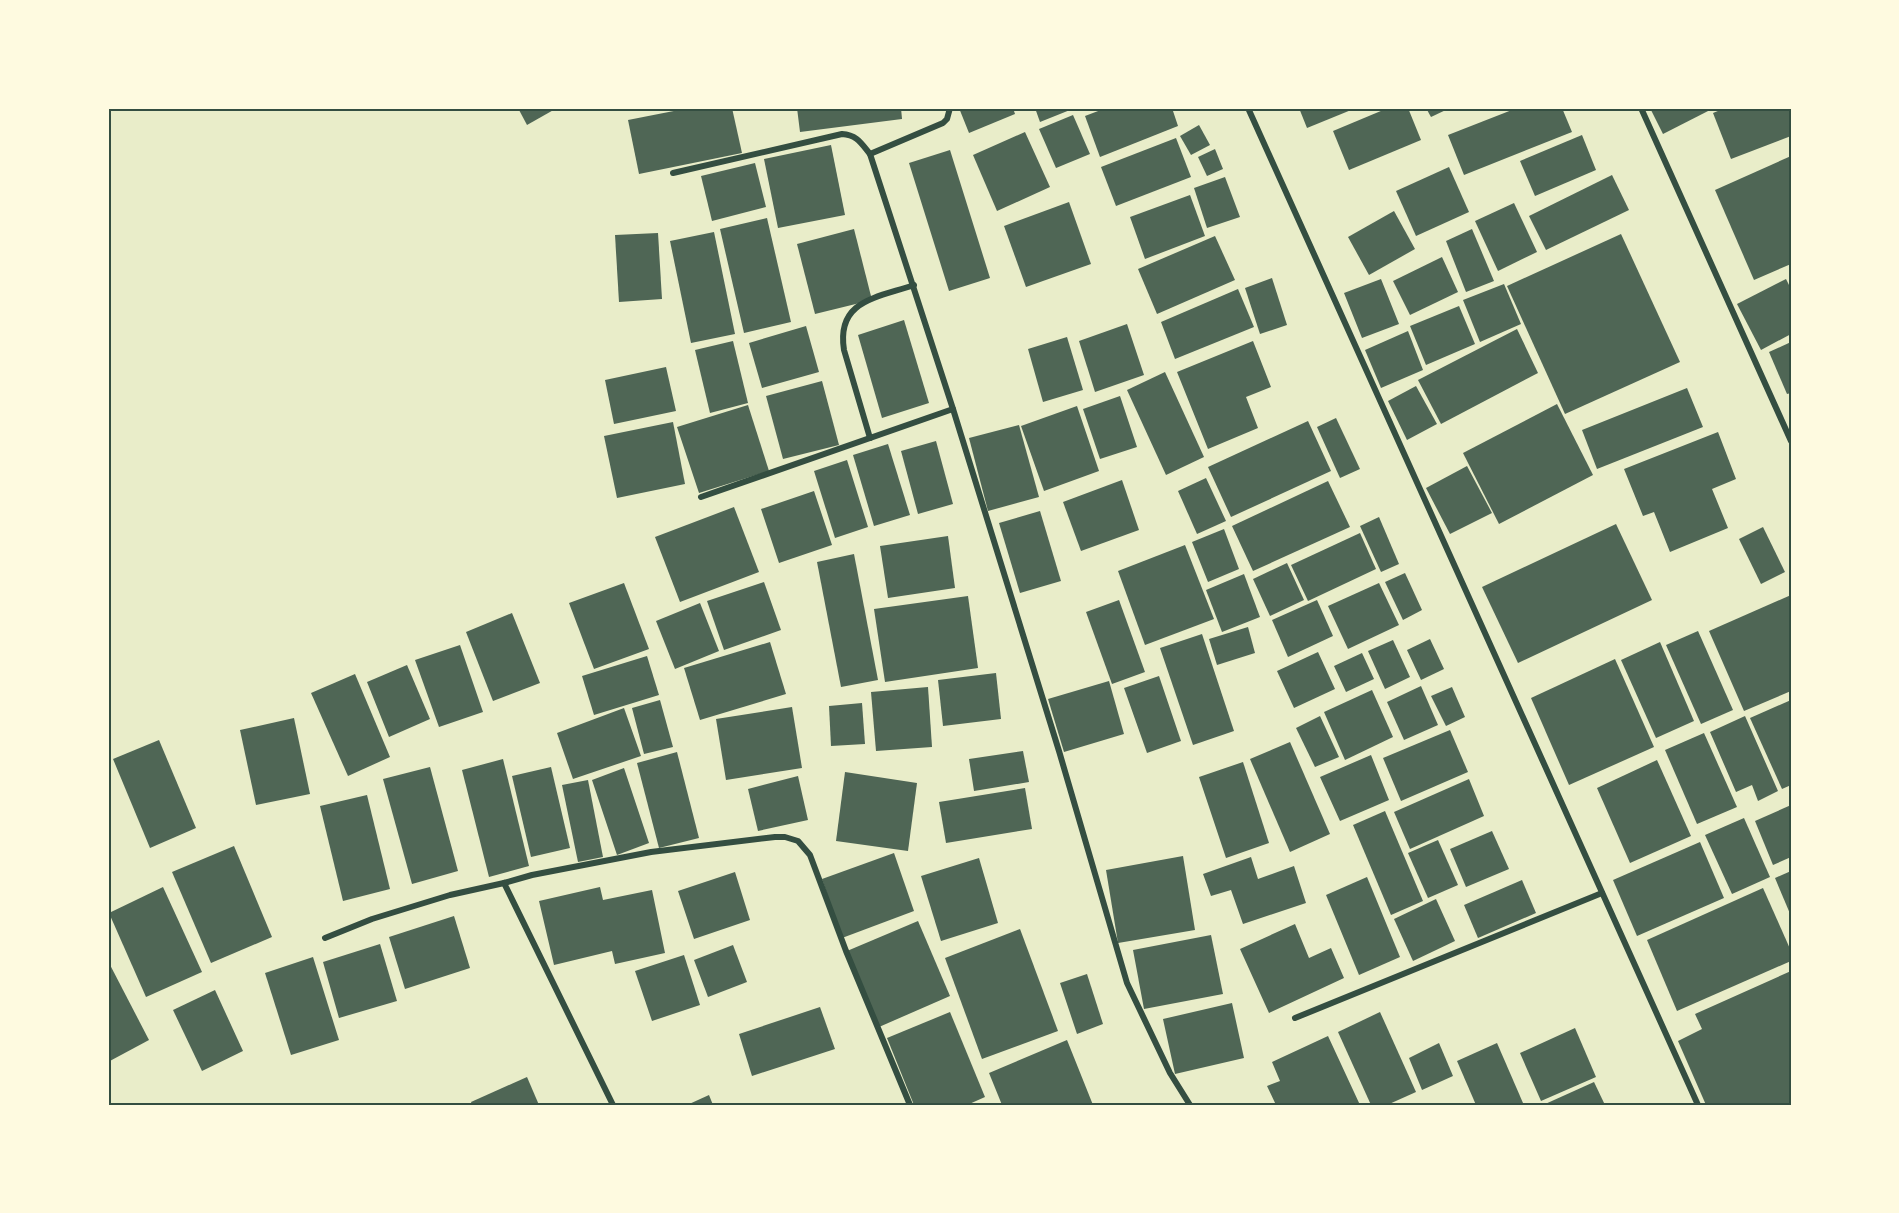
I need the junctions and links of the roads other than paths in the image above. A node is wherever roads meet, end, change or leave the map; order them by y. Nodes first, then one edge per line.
1 (950, 108) edge
2 (1248, 108) edge
3 (1641, 108) edge
4 (870, 154) junction
5 (673, 173) dead end
6 (914, 285) junction
7 (954, 409) junction
8 (870, 438) junction
9 (1791, 441) edge
10 (701, 497) dead end
11 (504, 883) junction
12 (1602, 892) junction
13 (325, 938) dead end
14 (1295, 1018) dead end
15 (613, 1105) edge
16 (910, 1105) edge
17 (1190, 1105) edge
18 (1698, 1105) edge

1 - 4 street
2 - 12 street
3 - 9 street
4 - 5 street
4 - 6 street
6 - 7 street
6 - 8 street
7 - 8 street
7 - 17 street
8 - 10 street
11 - 13 street
11 - 15 street
11 - 16 street
12 - 14 street
12 - 18 street

